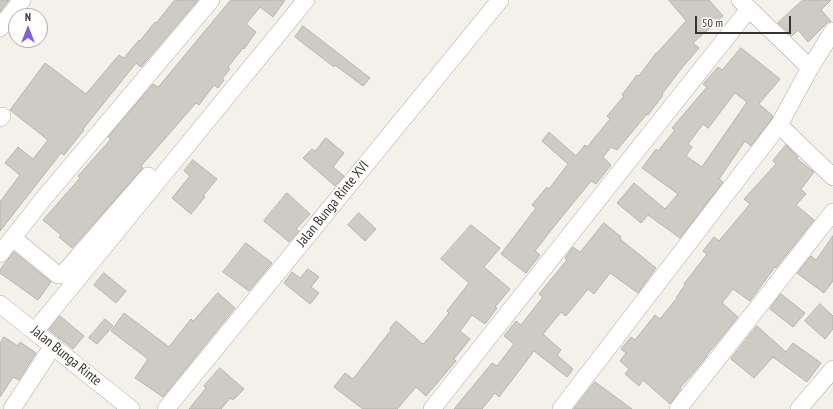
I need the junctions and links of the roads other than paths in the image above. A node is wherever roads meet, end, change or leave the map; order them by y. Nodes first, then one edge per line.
1 (22, 0) edge
2 (211, 0) edge
3 (294, 0) edge
4 (306, 0) edge
5 (500, 0) edge
6 (744, 4) edge
7 (0, 28) edge
8 (833, 31) edge
9 (810, 68) junction
10 (779, 125) junction
11 (833, 177) edge
12 (833, 212) edge
13 (13, 238) junction
14 (0, 254) edge
15 (0, 304) edge
16 (35, 331) junction
17 (53, 346) junction
18 (833, 369) edge
19 (12, 409) edge
20 (131, 409) edge
21 (166, 409) edge
22 (432, 409) edge
23 (561, 409) edge
24 (678, 409) edge
25 (799, 409) edge

1 - 7 street
2 - 13 street
3 - 13 street
4 - 16 street
5 - 21 street, Jalan Bunga Rinte XVI
6 - 9 street
6 - 22 street
8 - 9 street
9 - 10 street
10 - 11 street
10 - 23 street
12 - 24 street
13 - 14 street
15 - 16 street, Jalan Bunga Rinte
16 - 17 street, Jalan Bunga Rinte
17 - 19 street
17 - 20 street, Jalan Bunga Rinte
18 - 25 street

